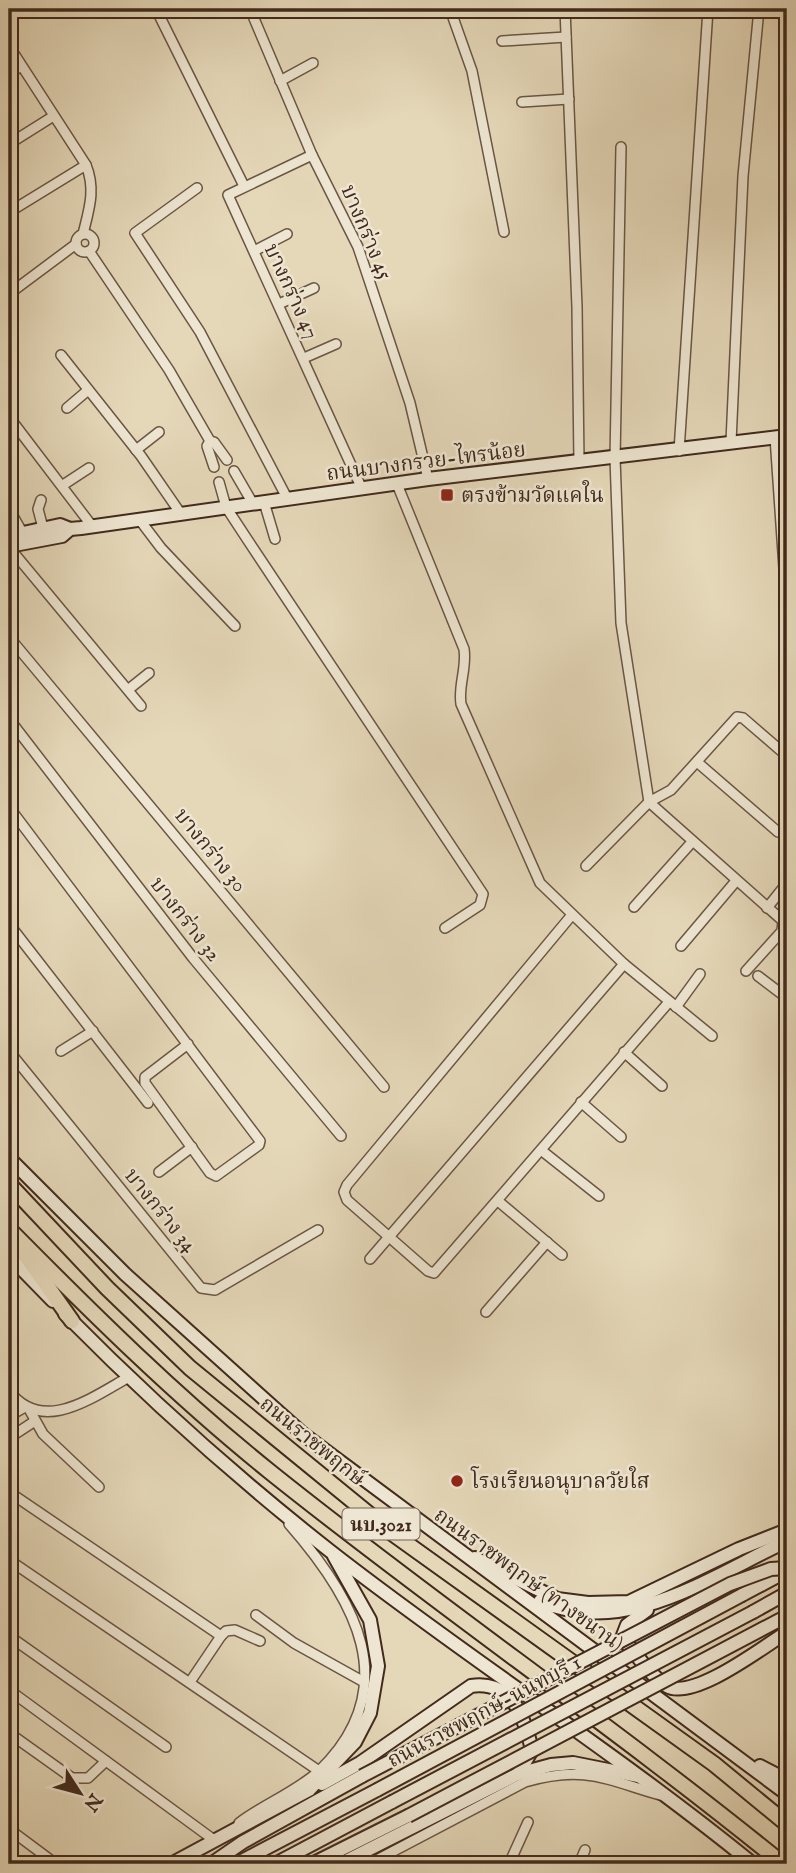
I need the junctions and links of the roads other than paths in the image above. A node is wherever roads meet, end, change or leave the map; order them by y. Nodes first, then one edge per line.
1 (156, 9) edge
2 (250, 9) edge
3 (450, 9) edge
4 (565, 9) edge
5 (708, 9) edge
6 (759, 9) edge
7 (566, 37) junction
8 (502, 41) dead end
9 (9, 46) edge
10 (313, 63) dead end
11 (21, 66) junction
12 (9, 74) edge
13 (280, 81) junction
14 (569, 99) junction
15 (522, 102) dead end
16 (52, 117) junction
17 (9, 144) edge
18 (621, 148) dead end
19 (313, 155) junction
20 (86, 165) junction
21 (244, 186) junction
22 (197, 188) dead end
23 (11, 211) dead end
24 (504, 232) dead end
25 (83, 234) junction
26 (287, 234) dead end
27 (76, 244) junction
28 (89, 251) junction
29 (254, 251) junction
30 (314, 288) dead end
31 (9, 294) edge
32 (279, 304) junction
33 (336, 344) dead end
34 (61, 355) dead end
35 (304, 358) junction
36 (87, 391) junction
37 (67, 408) dead end
38 (9, 418) edge
39 (159, 432) dead end
40 (781, 437) edge
41 (210, 442) junction
42 (731, 443) junction
43 (136, 450) junction
44 (679, 451) junction
45 (615, 458) junction
46 (227, 460) dead end
47 (579, 463) junction
48 (214, 467) dead end
49 (89, 468) dead end
50 (234, 471) dead end
51 (428, 479) junction
52 (219, 482) dead end
53 (397, 484) junction
54 (63, 485) junction
55 (362, 489) junction
56 (287, 498) junction
57 (41, 500) dead end
58 (258, 502) junction
59 (226, 507) junction
60 (9, 509) edge
61 (181, 514) junction
62 (139, 519) junction
63 (92, 526) junction
64 (43, 528) junction
65 (71, 529) junction
66 (22, 532) junction
67 (9, 537) edge
68 (275, 539) dead end
69 (9, 547) edge
70 (786, 597) edge
71 (235, 626) dead end
72 (9, 637) edge
73 (149, 673) dead end
74 (129, 689) junction
75 (141, 706) dead end
76 (9, 719) edge
77 (787, 757) edge
78 (697, 762) junction
79 (649, 802) junction
80 (9, 807) edge
81 (778, 832) dead end
82 (692, 842) junction
83 (586, 866) dead end
84 (736, 881) junction
85 (787, 883) edge
86 (634, 906) dead end
87 (767, 908) junction
88 (571, 916) junction
89 (9, 924) edge
90 (446, 928) dead end
91 (681, 946) dead end
92 (624, 964) junction
93 (746, 971) dead end
94 (700, 974) dead end
95 (758, 976) dead end
96 (787, 998) edge
97 (672, 1005) junction
98 (93, 1031) junction
99 (712, 1036) dead end
100 (188, 1044) junction
101 (9, 1051) edge
102 (61, 1051) dead end
103 (624, 1052) junction
104 (662, 1086) dead end
105 (384, 1087) dead end
106 (581, 1102) junction
107 (148, 1103) dead end
108 (341, 1136) dead end
109 (621, 1137) dead end
110 (192, 1147) junction
111 (541, 1150) junction
112 (9, 1158) edge
113 (159, 1172) dead end
114 (9, 1184) edge
115 (599, 1196) dead end
116 (498, 1200) junction
117 (317, 1230) dead end
118 (9, 1231) edge
119 (389, 1236) junction
120 (547, 1242) junction
121 (562, 1255) dead end
122 (9, 1256) edge
123 (369, 1259) dead end
124 (486, 1312) dead end
125 (72, 1321) junction
126 (127, 1378) junction
127 (9, 1391) edge
128 (27, 1408) junction
129 (9, 1416) edge
130 (35, 1421) junction
131 (9, 1438) edge
132 (99, 1487) dead end
133 (9, 1492) edge
134 (275, 1507) junction
135 (787, 1530) edge
136 (787, 1541) edge
137 (456, 1550) junction
138 (332, 1553) junction
139 (9, 1560) edge
140 (787, 1570) edge
141 (501, 1584) junction
142 (787, 1594) edge
143 (655, 1603) junction
144 (256, 1615) dead end
145 (787, 1616) edge
146 (787, 1632) edge
147 (9, 1636) edge
148 (221, 1636) junction
149 (260, 1641) dead end
150 (190, 1682) junction
151 (364, 1682) junction
152 (9, 1690) edge
153 (9, 1733) edge
154 (166, 1747) dead end
155 (732, 1751) junction
156 (106, 1761) junction
157 (319, 1771) junction
158 (518, 1774) junction
159 (642, 1777) junction
160 (787, 1780) edge
161 (309, 1790) junction
162 (787, 1794) edge
163 (672, 1799) junction
164 (528, 1822) dead end
165 (787, 1824) edge
166 (9, 1829) edge
167 (217, 1838) junction
168 (585, 1850) dead end
169 (56, 1864) edge
170 (172, 1864) edge
171 (211, 1864) edge
172 (236, 1864) edge
173 (275, 1864) edge
174 (312, 1864) edge
175 (340, 1864) edge
176 (369, 1864) edge
177 (509, 1864) edge
178 (579, 1864) edge
179 (753, 1864) edge
180 (783, 1864) edge

1 - 21 street
2 - 13 street, บางกร่าง 45
3 - 24 street
4 - 7 street
5 - 44 street
6 - 42 street
7 - 8 street
7 - 14 street
9 - 11 street
10 - 13 street
11 - 12 street
11 - 16 street
13 - 19 street, บางกร่าง 45
14 - 15 street
14 - 47 street
16 - 17 street
16 - 20 street
18 - 45 street
19 - 21 street
19 - 51 street, บางกร่าง 45
20 - 23 street
20 - 25 street
21 - 29 street, บางกร่าง 47
22 - 56 street
25 - 27 street
25 - 28 street
26 - 29 street
27 - 28 street
27 - 31 street
28 - 41 street
29 - 32 street, บางกร่าง 47
30 - 32 street
32 - 35 street, บางกร่าง 47
33 - 35 street
34 - 36 street
35 - 55 street, บางกร่าง 47
36 - 37 street
36 - 43 street
38 - 54 street
39 - 43 street
40 - 42 main road, ถนนบางกรวย-ไทรน้อย
40 - 70 street
41 - 46 street
41 - 48 street
42 - 44 main road, ถนนบางกรวย-ไทรน้อย
43 - 61 street
44 - 45 main road, ถนนบางกรวย-ไทรน้อย
45 - 47 main road, ถนนบางกรวย-ไทรน้อย
45 - 79 street
47 - 51 main road, ถนนบางกรวย-ไทรน้อย
49 - 54 street
50 - 58 street
51 - 53 main road, ถนนบางกรวย-ไทรน้อย
52 - 59 street
53 - 55 main road, ถนนบางกรวย-ไทรน้อย
53 - 88 street
54 - 63 street
55 - 56 main road, ถนนบางกรวย-ไทรน้อย
56 - 58 main road, ถนนบางกรวย-ไทรน้อย
57 - 64 street
58 - 59 main road, ถนนบางกรวย-ไทรน้อย
58 - 68 street
59 - 61 main road, ถนนบางกรวย-ไทรน้อย
59 - 90 street
60 - 66 street
61 - 62 main road, ถนนบางกรวย-ไทรน้อย
62 - 63 main road, ถนนบางกรวย-ไทรน้อย
62 - 71 street
63 - 65 main road, ถนนบางกรวย-ไทรน้อย
64 - 65 main road, ถนนบางกรวย-ไทรน้อย
64 - 66 main road, ถนนบางกรวย-ไทรน้อย
65 - 69 main road, ถนนบางกรวย-ไทรน้อย
66 - 67 main road, ถนนบางกรวย-ไทรน้อย
69 - 74 street
72 - 105 street, บางกร่าง 30
73 - 74 street
74 - 75 street
76 - 108 street, บางกร่าง 32
77 - 78 street
78 - 79 street
78 - 81 street
79 - 82 street
79 - 83 street
80 - 100 street
82 - 84 street
82 - 86 street
84 - 87 street
84 - 91 street
85 - 87 street
87 - 93 street
88 - 92 street
88 - 119 street
89 - 98 street
92 - 97 street
92 - 119 street
94 - 97 street
95 - 96 street
97 - 99 street
97 - 103 street
98 - 102 street
98 - 107 street
100 - 110 street
100 - 110 street
101 - 117 street, บางกร่าง 34
103 - 104 street
103 - 106 street
106 - 109 street
106 - 111 street
110 - 113 street
111 - 115 street
111 - 116 street
112 - 137 main road, ถนนราชพฤกษ์ (ทางขนาน) / นบ.3021
114 - 165 main road, ถนนราชพฤกษ์ / นบ.3021
116 - 119 street
116 - 120 street
118 - 125 main road
118 - 180 main road, นบ.3021
119 - 123 street
120 - 121 street
120 - 124 street
122 - 125 main road, นบ.3021
125 - 126 main road, นบ.3021
126 - 128 street
126 - 134 main road, นบ.3021
127 - 128 street
128 - 129 street
128 - 130 street
130 - 131 street
130 - 132 street
133 - 148 street
134 - 138 main road, นบ.3021
134 - 151 street
135 - 137 main road
136 - 143 main road
137 - 141 main road, ถนนราชพฤกษ์ (ทางขนาน) / นบ.3021
138 - 159 main road, นบ.3021
138 - 161 main road
139 - 150 street
140 - 171 main road, bridge
140 - 172 main road, ถนนราชพฤกษ์-นนทบุรี 1, bridge
141 - 143 main road
141 - 155 main road, ถนนราชพฤกษ์ (ทางขนาน) / นบ.3021
142 - 173 main road, ถนนราชพฤกษ์-นนทบุรี 1, bridge
143 - 146 main road
144 - 151 street
145 - 174 main road, bridge
147 - 154 street
148 - 149 street
148 - 150 street
150 - 157 street
151 - 157 street
152 - 156 street
153 - 156 street
155 - 160 main road
155 - 162 main road, ถนนราชพฤกษ์ (ทางขนาน) / นบ.3021
156 - 167 street
157 - 167 street
158 - 159 main road
158 - 161 main road
158 - 175 main road
159 - 163 main road, นบ.3021
161 - 167 main road
163 - 176 street
163 - 179 main road, นบ.3021
164 - 177 street
166 - 169 street
167 - 170 main road
168 - 178 street

